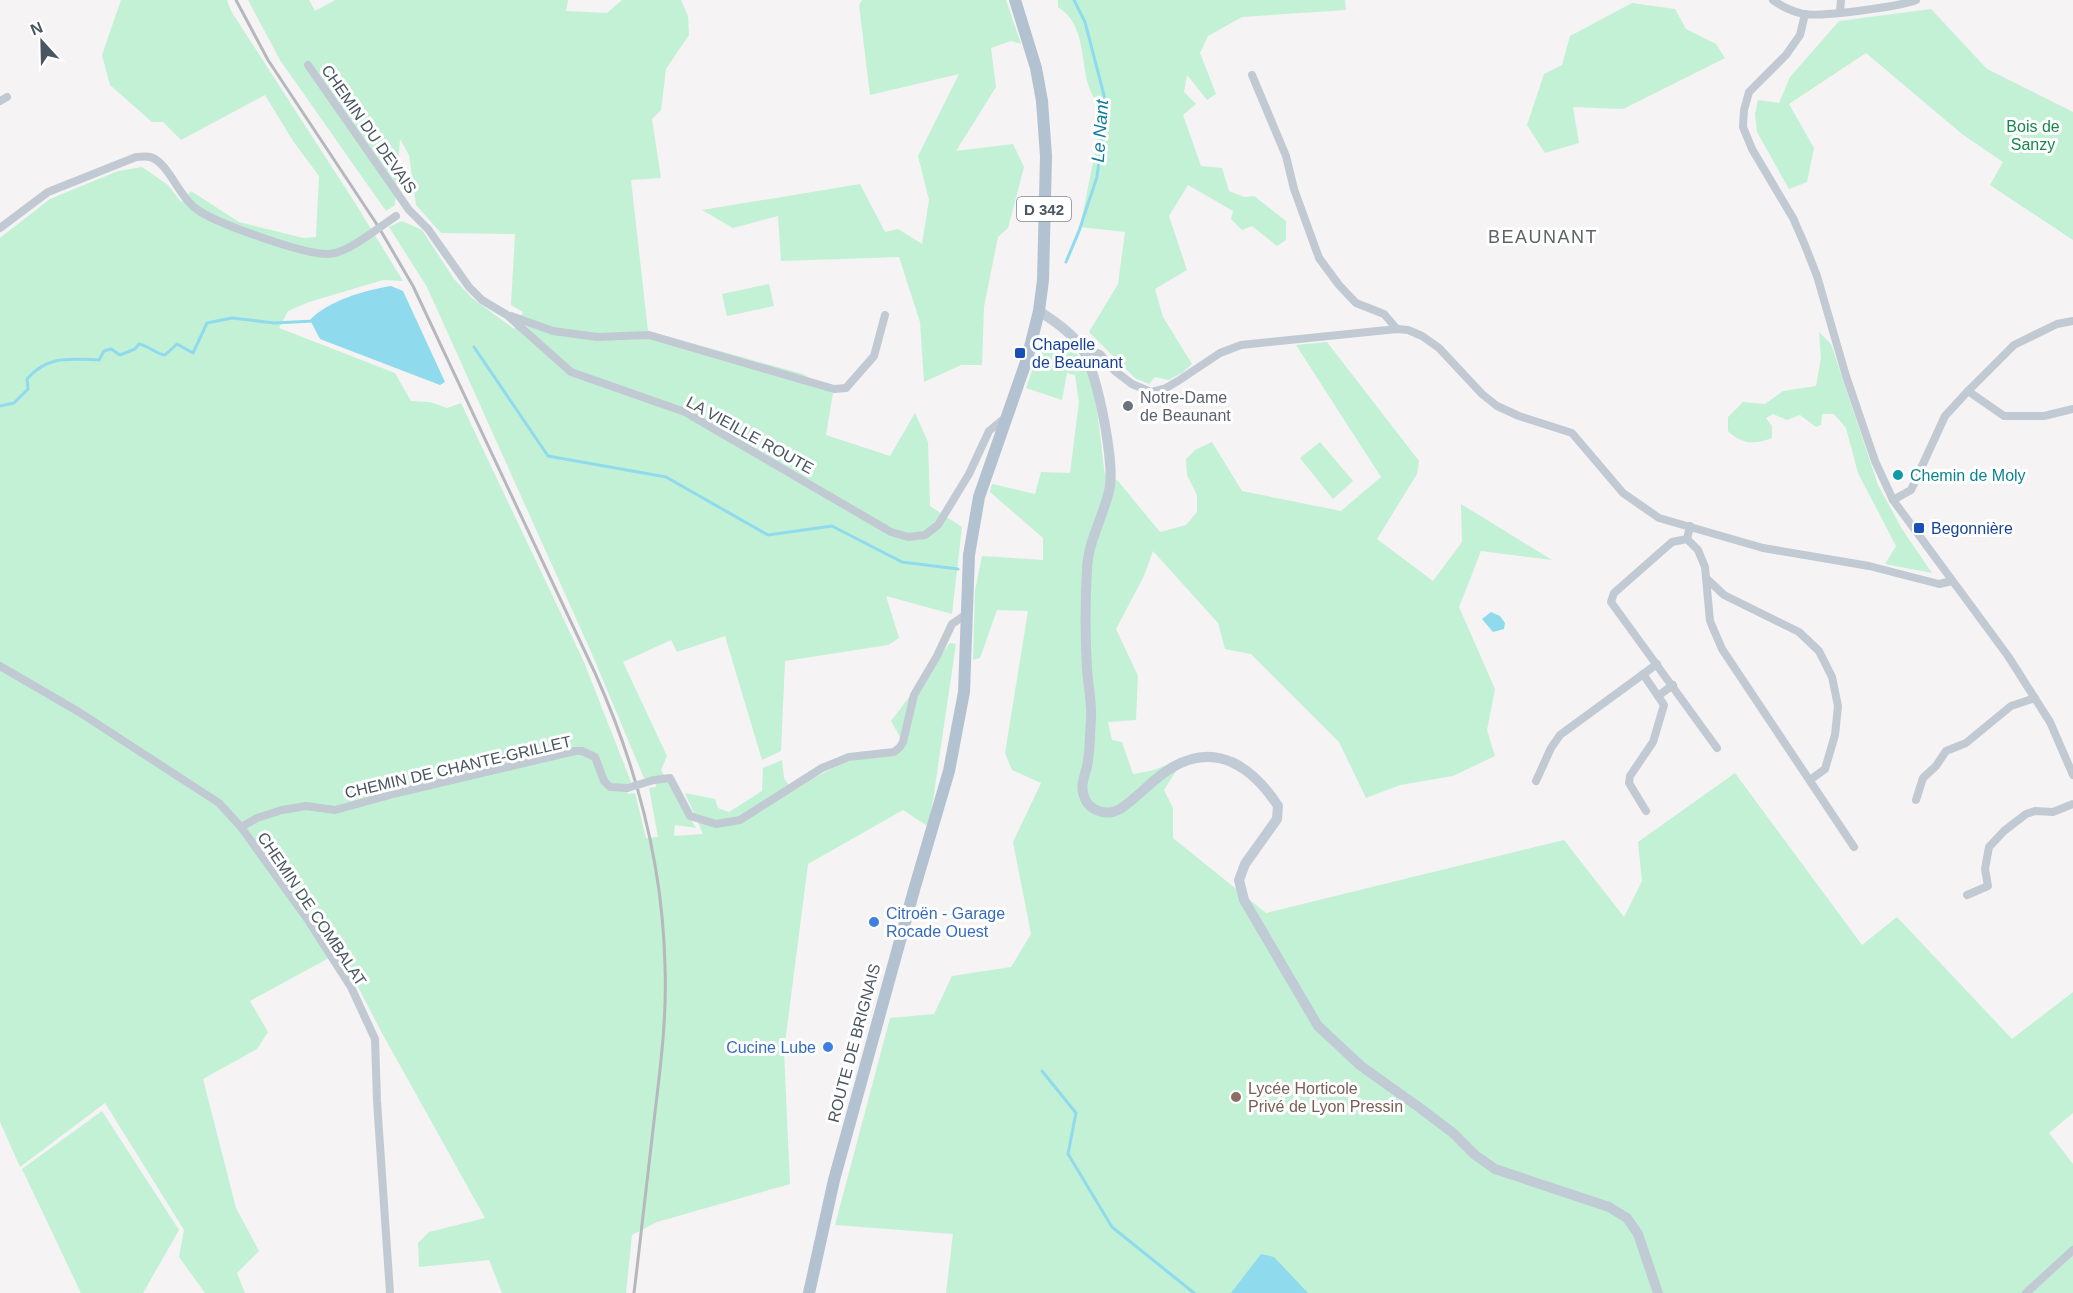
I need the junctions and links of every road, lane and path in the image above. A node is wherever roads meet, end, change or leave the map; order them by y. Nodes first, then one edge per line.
1 (1015, 0) edge
2 (1773, 0) edge
3 (1842, 0) edge
4 (1916, 0) edge
5 (1840, 12) junction
6 (1805, 14) junction
7 (308, 65) dead end
8 (1252, 75) dead end
9 (408, 210) junction
10 (0, 228) edge
11 (1039, 311) junction
12 (507, 315) junction
13 (885, 315) dead end
14 (2073, 321) edge
15 (1397, 329) junction
16 (1082, 347) junction
17 (1968, 391) junction
18 (2073, 409) edge
19 (1007, 417) junction
20 (1893, 500) junction
21 (1690, 526) junction
22 (1687, 538) junction
23 (1707, 579) junction
24 (1952, 581) junction
25 (965, 615) junction
26 (1657, 664) junction
27 (0, 666) edge
28 (1643, 674) junction
29 (1673, 685) junction
30 (1658, 696) junction
31 (2035, 698) junction
32 (1717, 748) dead end
33 (2073, 775) edge
34 (1810, 780) junction
35 (1536, 781) dead end
36 (1916, 800) dead end
37 (2073, 804) edge
38 (1646, 811) dead end
39 (241, 827) junction
40 (1854, 847) dead end
41 (1967, 895) dead end
42 (2073, 1250) edge
43 (390, 1293) edge
44 (809, 1293) edge
45 (1658, 1293) edge
46 (2026, 1293) edge

1 - 11 main road, D 342
2 - 6 street
3 - 5 street
4 - 5 street
5 - 6 street
6 - 20 street
7 - 9 street, CHEMIN DU DEVAIS
8 - 15 street
9 - 10 street, bridge
9 - 12 street, LA VIEILLE ROUTE
11 - 16 street
11 - 19 main road, D 342
12 - 13 street
12 - 19 street, LA VIEILLE ROUTE
14 - 17 street
15 - 16 street
15 - 21 street
16 - 45 street
17 - 18 street
17 - 20 street
19 - 25 main road, ROUTE DE BRIGNAIS / D 342
20 - 24 street
21 - 22 street
21 - 24 street
22 - 23 street
22 - 26 street
23 - 34 street
23 - 34 street
24 - 31 street
25 - 39 street, CHEMIN DE CHANTE-GRILLET, bridge
25 - 44 main road, ROUTE DE BRIGNAIS / D 342
26 - 28 street
26 - 29 street
27 - 39 street, CHEMIN DE COMBALAT
28 - 30 street
28 - 35 street
29 - 30 street
29 - 32 street
30 - 38 street
31 - 33 street
31 - 36 street
34 - 40 street
37 - 41 street
39 - 43 street, CHEMIN DE COMBALAT
42 - 46 street

